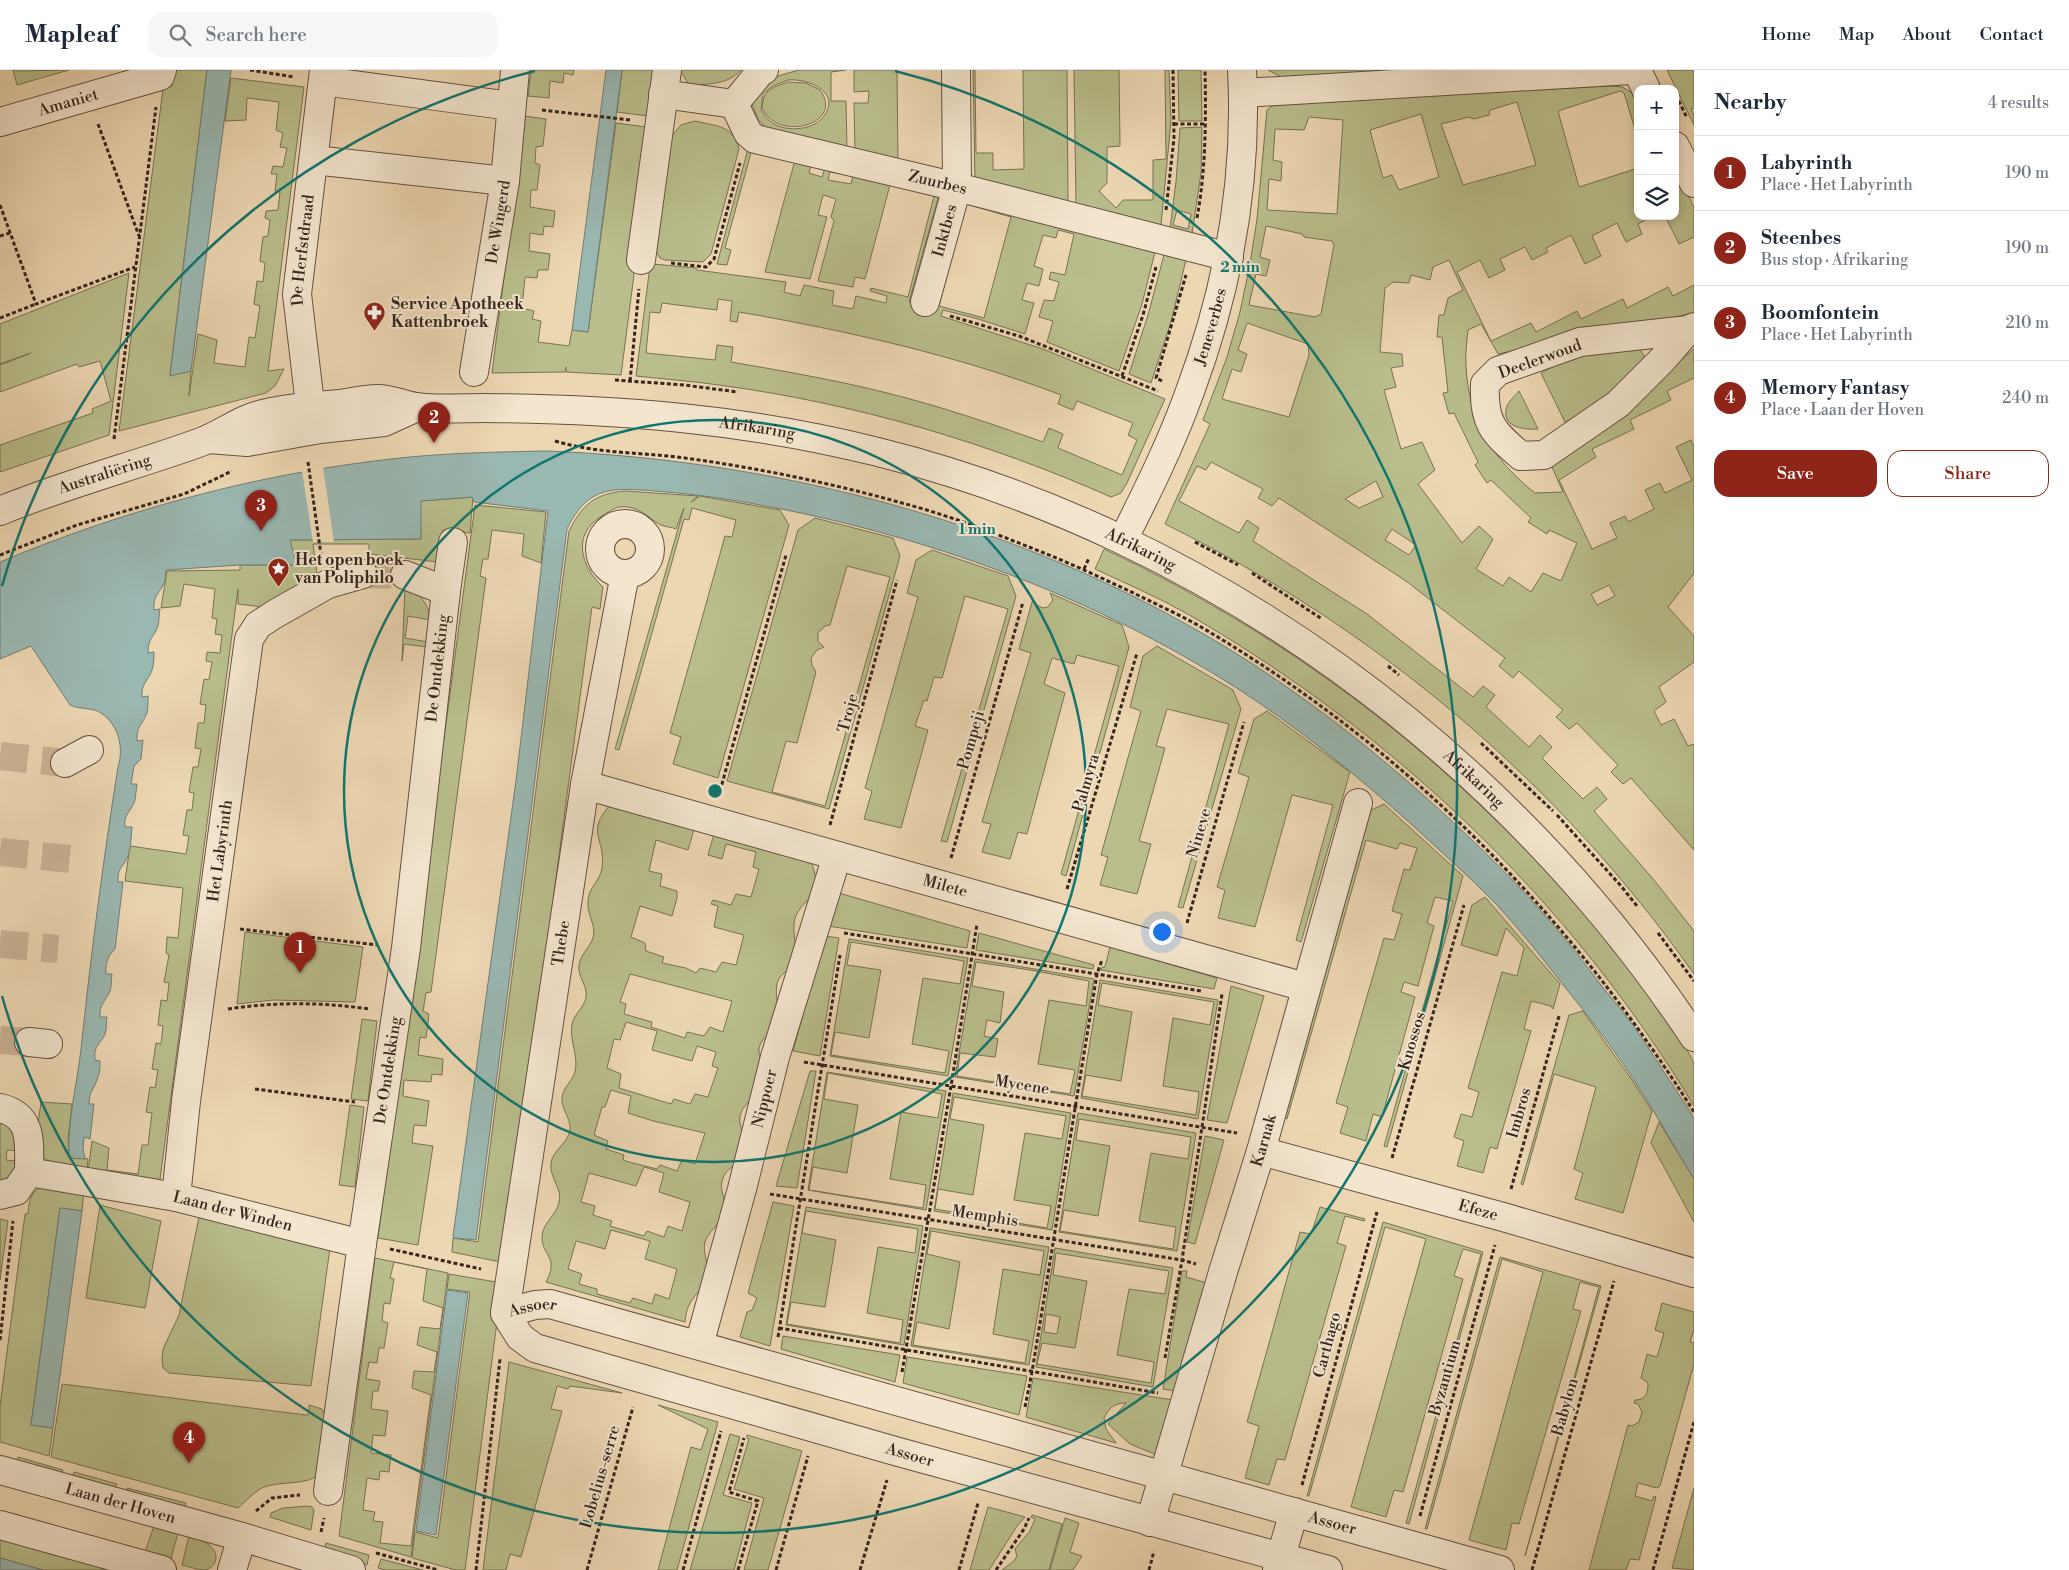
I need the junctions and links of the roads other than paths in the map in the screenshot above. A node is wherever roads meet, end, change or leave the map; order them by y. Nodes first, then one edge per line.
1 (515, 70) edge
2 (764, 70) edge
3 (956, 70) edge
4 (1632, 70) edge
5 (1637, 70) edge
6 (161, 73) edge
7 (324, 76) edge
8 (1243, 81) edge
9 (665, 82) edge
10 (1644, 85) edge
11 (734, 104) junction
12 (511, 106) junction
13 (0, 122) edge
14 (1683, 135) edge
15 (314, 160) junction
16 (505, 181) junction
17 (1694, 183) edge
18 (957, 187) junction
19 (1230, 257) junction
20 (641, 260) road end
21 (935, 308) road end
22 (1691, 328) edge
23 (474, 372) dead end
24 (312, 418) junction
25 (0, 511) edge
26 (1123, 540) junction
27 (453, 542) dead end
28 (363, 574) tunnel mouth
29 (625, 574) dead end
30 (405, 575) tunnel mouth
31 (446, 591) junction
32 (585, 785) junction
33 (1358, 803) dead end
34 (830, 854) junction
35 (1305, 987) junction
36 (1694, 1037) edge
37 (0, 1108) edge
38 (1263, 1145) junction
39 (15, 1186) edge
40 (176, 1196) junction
41 (362, 1244) junction
42 (1694, 1272) edge
43 (505, 1314) junction
44 (699, 1345) junction
45 (0, 1470) edge
46 (1163, 1476) junction
47 (328, 1491) road end
48 (1294, 1512) junction
49 (1150, 1522) junction
50 (0, 1525) edge
51 (242, 1537) junction
52 (1279, 1564) edge
53 (162, 1570) edge
54 (232, 1570) edge
55 (351, 1570) edge
56 (1328, 1570) edge
57 (1500, 1570) edge

1 - 12 street, De Wingerd
2 - 11 street
3 - 18 street, Inktbes
4 - 8 street
5 - 10 street
6 - 13 street, Amaniet
7 - 12 street
7 - 15 street, De Herfstdraad
8 - 19 street, Jeneverbes
9 - 11 street
9 - 20 street
11 - 18 street, Zuurbes
12 - 16 street, De Wingerd
14 - 17 street
15 - 16 street
15 - 24 street, De Herfstdraad
16 - 23 street, De Wingerd
18 - 19 street, Zuurbes
18 - 21 street, Inktbes
19 - 26 street, Jeneverbes
22 - 22 street, Deelerwoud
24 - 25 street, Australiëring
24 - 26 street, Afrikaring
26 - 36 street, Afrikaring
27 - 31 street, De Ontdekking
28 - 40 street, Het Labyrinth
29 - 32 street, Thebe
30 - 31 street
31 - 41 street, De Ontdekking
32 - 34 street, Milete
32 - 43 street, Thebe
33 - 35 street, Karnak
34 - 35 street, Milete
34 - 44 street, Nippoer
35 - 38 street, Karnak
37 - 39 street
38 - 42 street, Efeze
38 - 46 street, Karnak
39 - 40 street, Laan der Winden
40 - 41 street, Laan der Winden
41 - 47 street, De Ontdekking
43 - 44 street, Assoer
43 - 49 street, Assoer
44 - 46 street, Assoer
45 - 51 street, Laan der Hoven
46 - 48 street, Assoer
46 - 49 street
48 - 52 street
48 - 57 street, Assoer
49 - 52 street, Assoer
50 - 53 street
51 - 54 street
51 - 55 street, Laan der Hoven
52 - 56 street, Assoer

